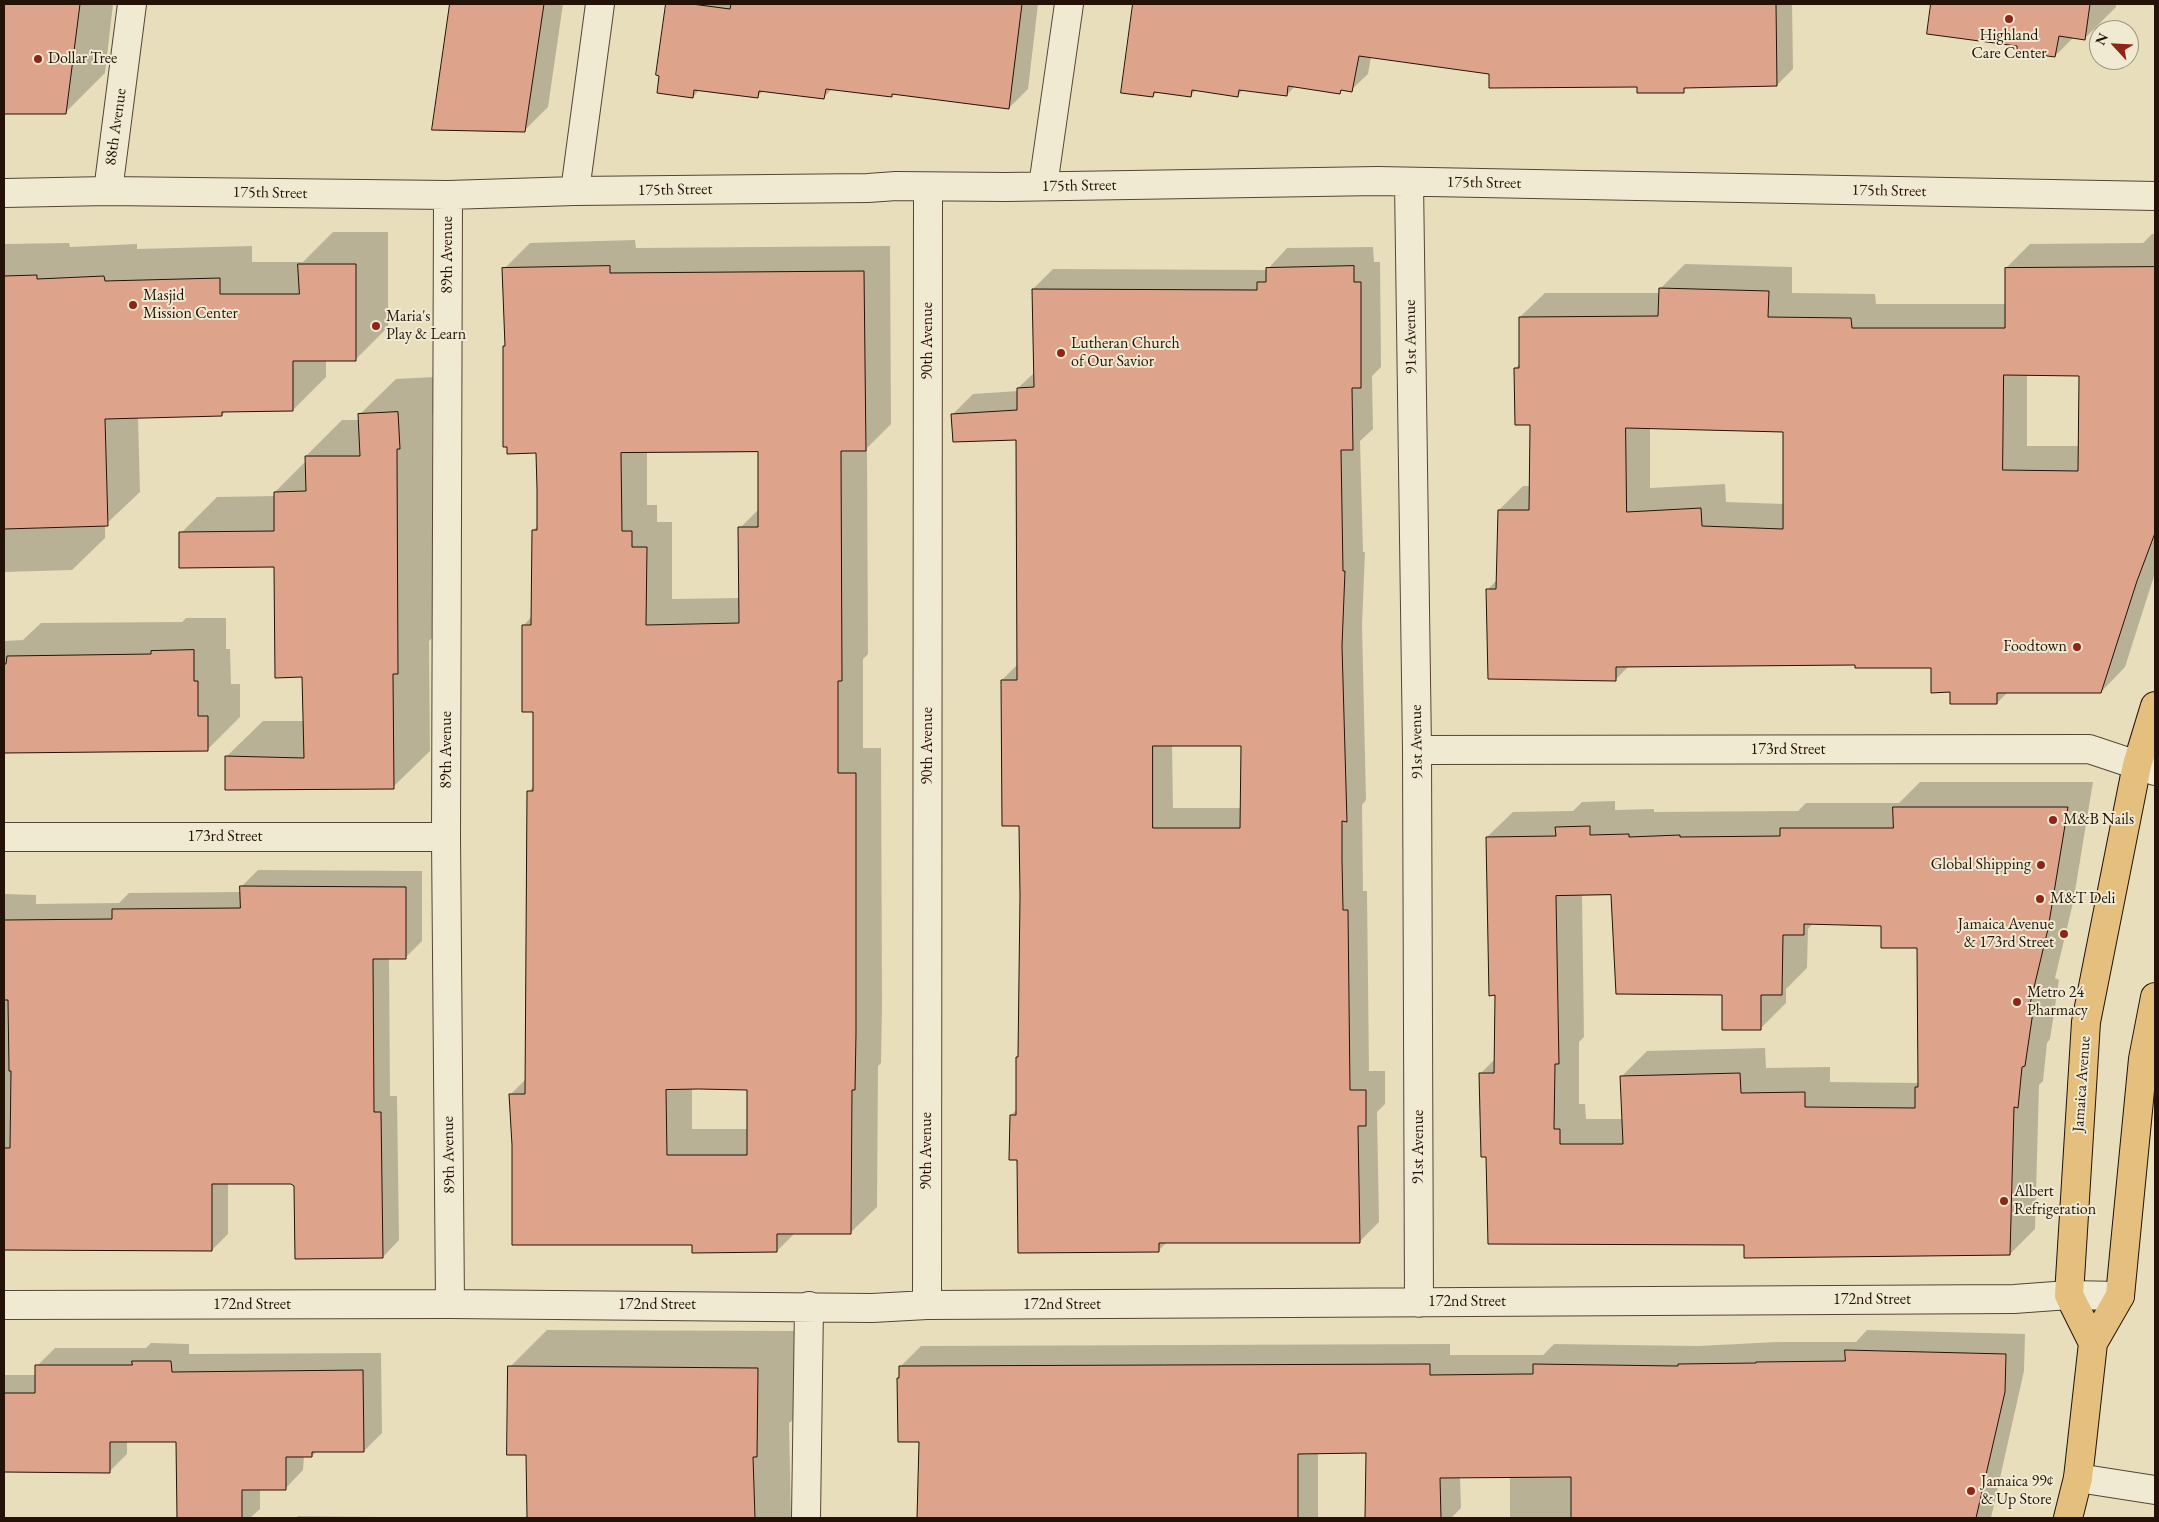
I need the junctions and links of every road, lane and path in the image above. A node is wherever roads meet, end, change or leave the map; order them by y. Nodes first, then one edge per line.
1 (132, 4) edge
2 (600, 4) edge
3 (1069, 4) edge
4 (1409, 182) junction
5 (1043, 186) junction
6 (928, 187) junction
7 (575, 191) junction
8 (108, 192) junction
9 (4, 193) edge
10 (448, 195) junction
11 (2155, 196) edge
12 (2155, 706) edge
13 (1417, 750) junction
14 (2146, 768) edge
15 (446, 836) junction
16 (4, 837) edge
17 (2155, 997) edge
18 (2068, 1295) junction
19 (2120, 1296) junction
20 (1419, 1303) junction
21 (450, 1304) junction
22 (928, 1305) junction
23 (4, 1306) edge
24 (809, 1306) junction
25 (2093, 1343) junction
26 (2078, 1478) junction
27 (2155, 1490) edge
28 (806, 1518) edge
29 (2068, 1518) edge

1 - 8 street, 88th Avenue
2 - 7 street
3 - 5 street
4 - 5 street, 175th Street
4 - 11 street, 175th Street
4 - 13 street, 91st Avenue
5 - 6 street, 175th Street
6 - 7 street, 175th Street
6 - 22 street, 90th Avenue
7 - 10 street, 175th Street
8 - 9 street, 175th Street
8 - 10 street, 175th Street
10 - 15 street, 89th Avenue
12 - 14 main road, Jamaica Avenue
13 - 14 street, 173rd Street
13 - 20 street, 91st Avenue
14 - 18 main road, Jamaica Avenue
15 - 16 street, 173rd Street
15 - 21 street, 89th Avenue
17 - 19 main road
18 - 19 street, 172nd Street
18 - 20 street, 172nd Street
18 - 25 main road
19 - 25 main road
20 - 22 street, 172nd Street
21 - 23 street, 172nd Street
21 - 24 street, 172nd Street
22 - 24 street, 172nd Street
24 - 28 street
25 - 26 main road
26 - 27 street
26 - 29 main road

